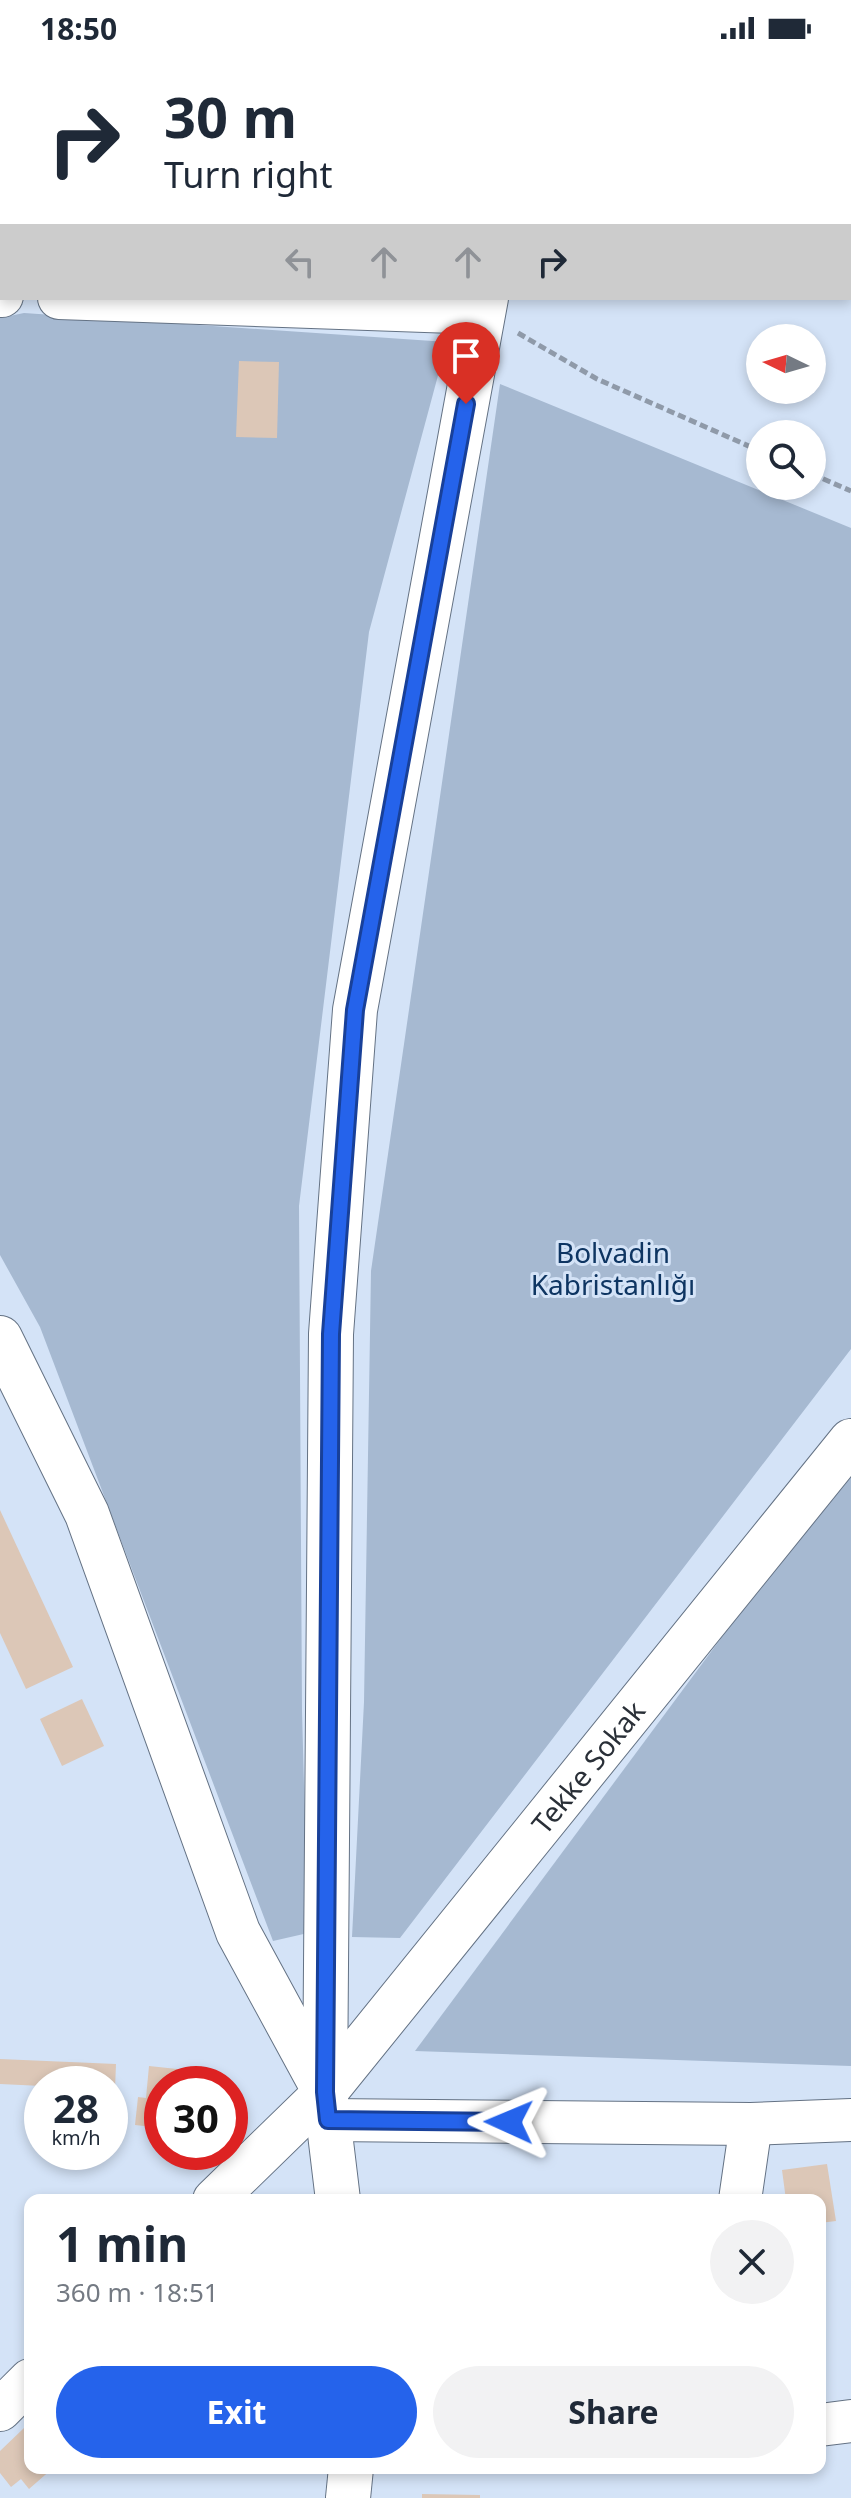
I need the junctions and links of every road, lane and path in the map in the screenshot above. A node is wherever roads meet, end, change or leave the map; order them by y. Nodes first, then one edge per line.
1 (180, 300) edge
2 (484, 305) edge
3 (746, 445) edge
4 (826, 480) edge
5 (851, 491) edge
6 (0, 1338) edge
7 (851, 1441) edge
8 (327, 2106) junction
9 (851, 2120) edge
10 (751, 2124) junction
11 (221, 2194) edge
12 (337, 2194) edge
13 (741, 2194) edge
14 (24, 2386) edge
15 (0, 2410) edge
16 (851, 2421) edge
17 (826, 2424) edge
18 (350, 2474) edge
19 (348, 2498) edge

1 - 2 street
2 - 3 path
2 - 8 street
4 - 5 path
6 - 8 street
7 - 8 street, Tekke Sokak
8 - 10 street
8 - 11 street
8 - 12 street
9 - 10 street
10 - 13 street
14 - 15 street
16 - 17 street
18 - 19 street

